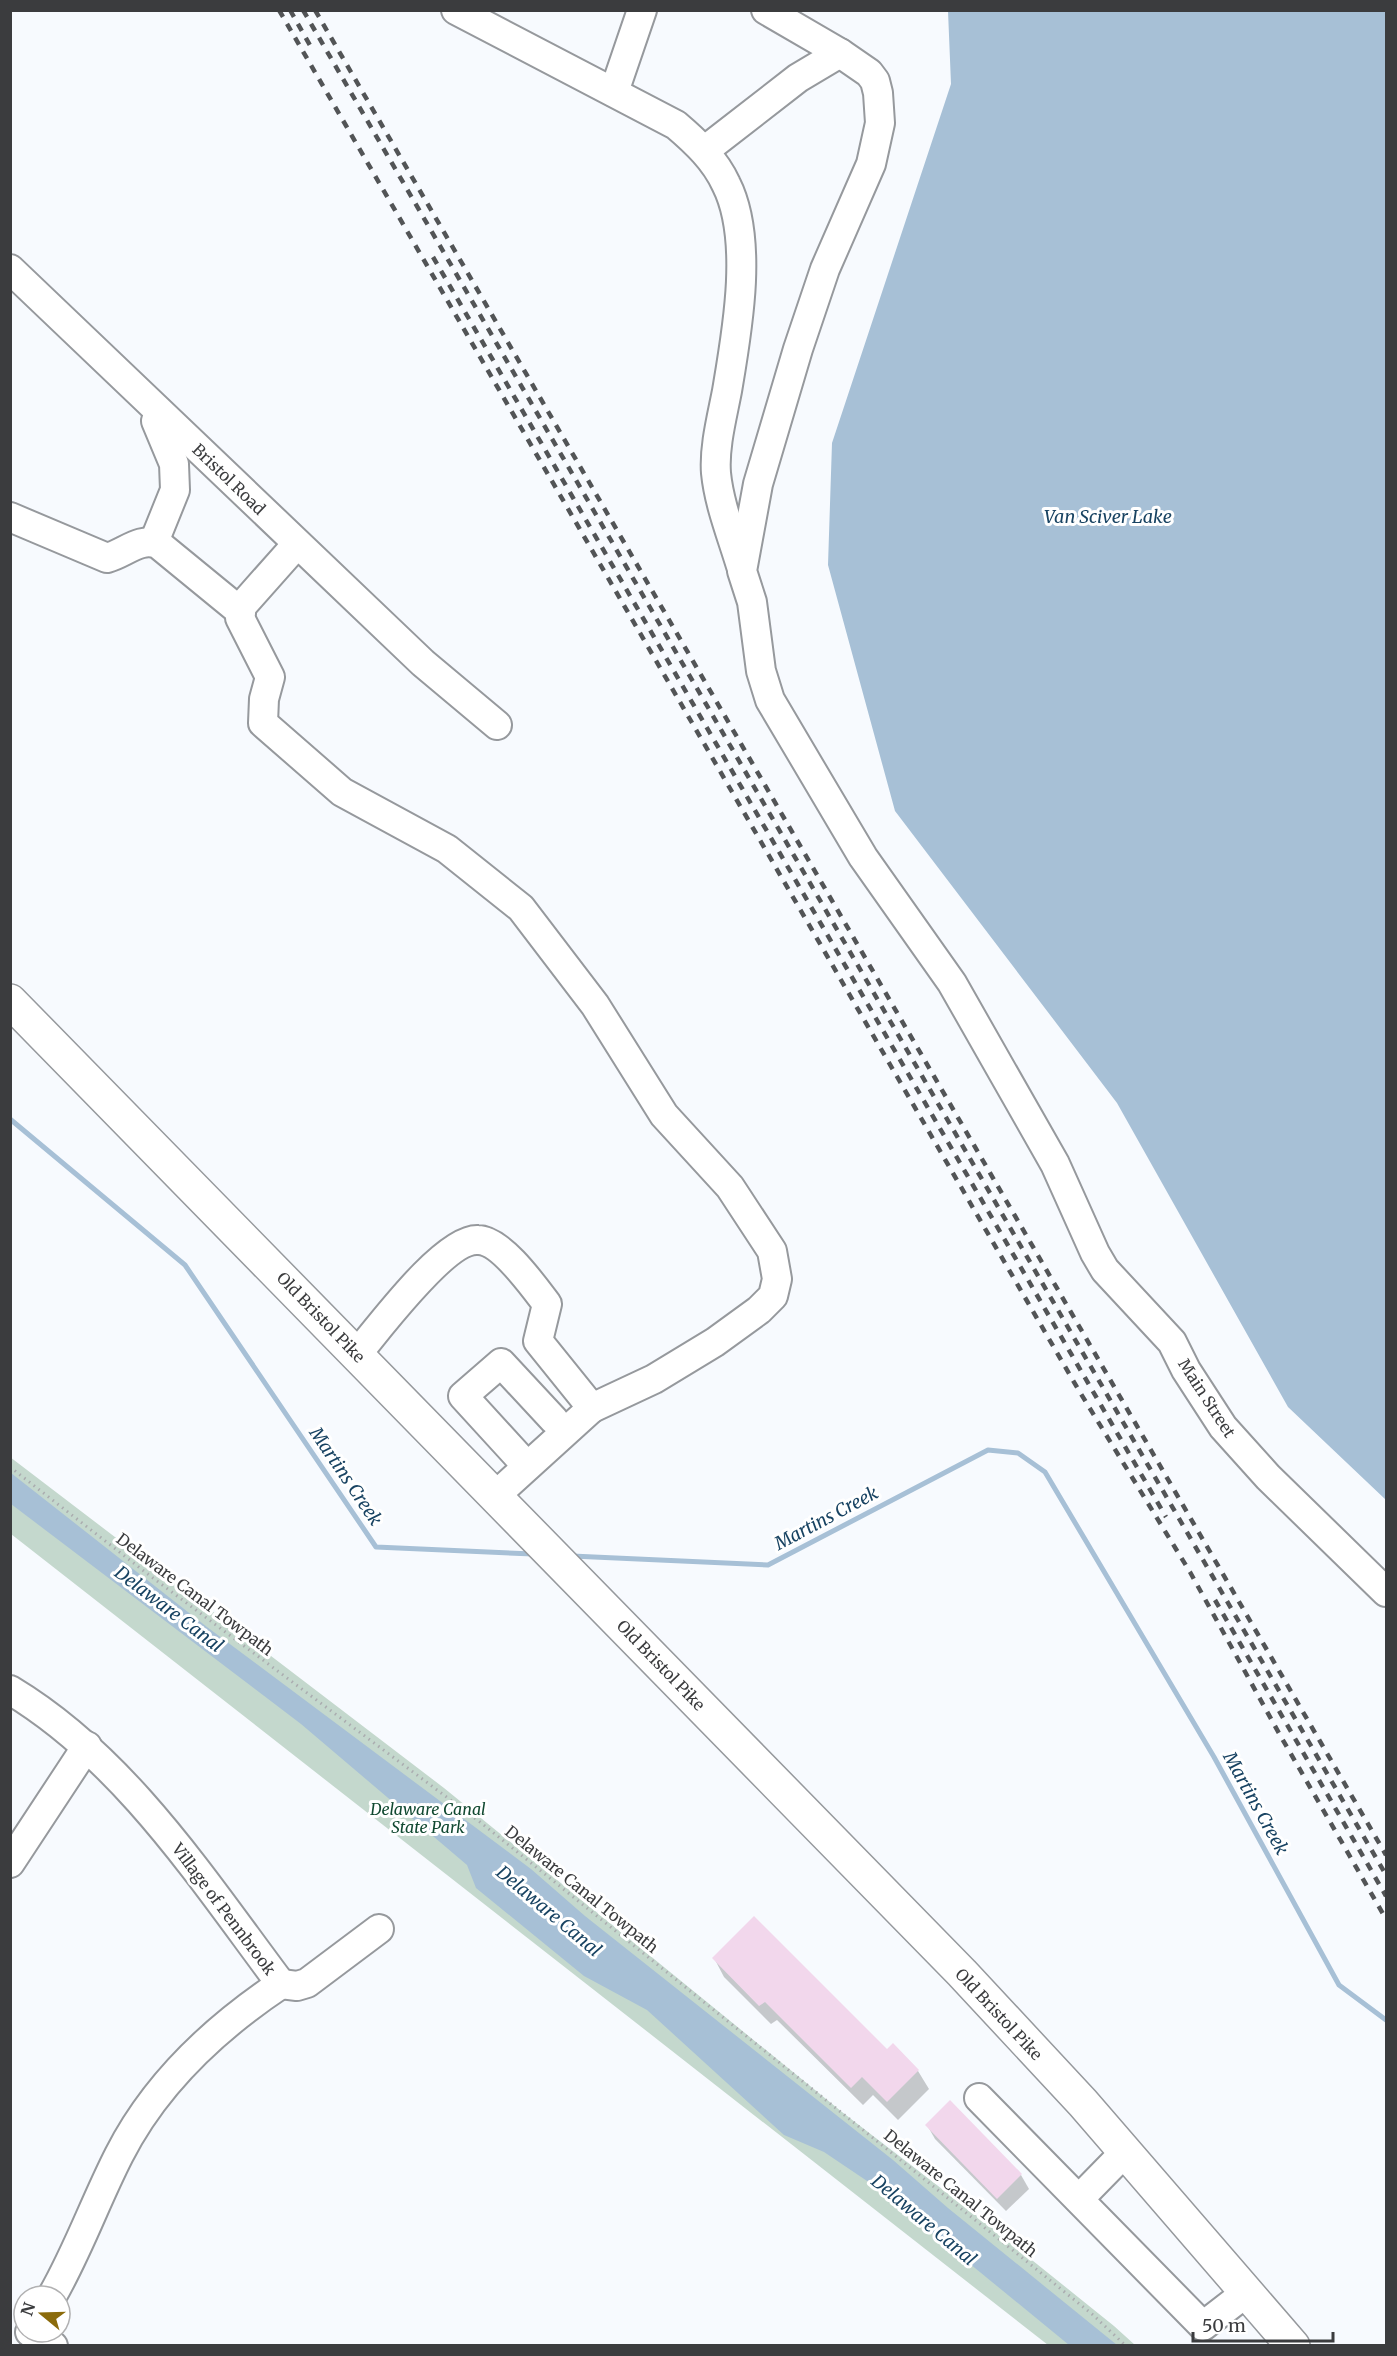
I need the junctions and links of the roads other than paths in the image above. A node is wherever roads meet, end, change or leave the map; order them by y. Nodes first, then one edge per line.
1 (456, 10) edge
2 (642, 10) edge
3 (766, 10) edge
4 (840, 53) junction
5 (614, 92) junction
6 (704, 151) junction
7 (10, 269) edge
8 (159, 412) junction
9 (10, 517) edge
10 (154, 542) junction
11 (297, 544) junction
12 (742, 570) junction
13 (241, 612) junction
14 (497, 725) dead end
15 (10, 1001) edge
16 (357, 1354) junction
17 (592, 1408) junction
18 (554, 1420) dead end
19 (527, 1466) junction
20 (495, 1496) junction
21 (1386, 1592) edge
22 (10, 1690) edge
23 (87, 1746) junction
24 (10, 1863) edge
25 (378, 1929) dead end
26 (281, 1984) junction
27 (979, 2098) dead end
28 (1125, 2152) junction
29 (1079, 2199) junction
30 (59, 2284) edge
31 (1246, 2292) junction
32 (1293, 2346) edge

1 - 5 street, Main Street
2 - 5 street
3 - 4 street
4 - 6 street
4 - 12 street
5 - 6 street, Main Street
6 - 12 street, Main Street
7 - 8 street, Bristol Road
8 - 10 street
8 - 11 street, Bristol Road
9 - 10 street
10 - 13 street
11 - 13 street
11 - 14 street, Bristol Road
12 - 21 street, Main Street
13 - 17 street
15 - 16 main road, Old Bristol Pike
16 - 17 street
16 - 20 main road, Old Bristol Pike
17 - 19 street
18 - 19 street
19 - 20 street
20 - 28 main road, Old Bristol Pike
22 - 23 street, Village of Pennbrook
23 - 24 street
23 - 26 street, Village of Pennbrook
25 - 26 street
26 - 30 street, Village of Pennbrook
27 - 29 street
28 - 29 street
28 - 31 main road, Old Bristol Pike
29 - 31 street
31 - 32 main road, Old Bristol Pike

